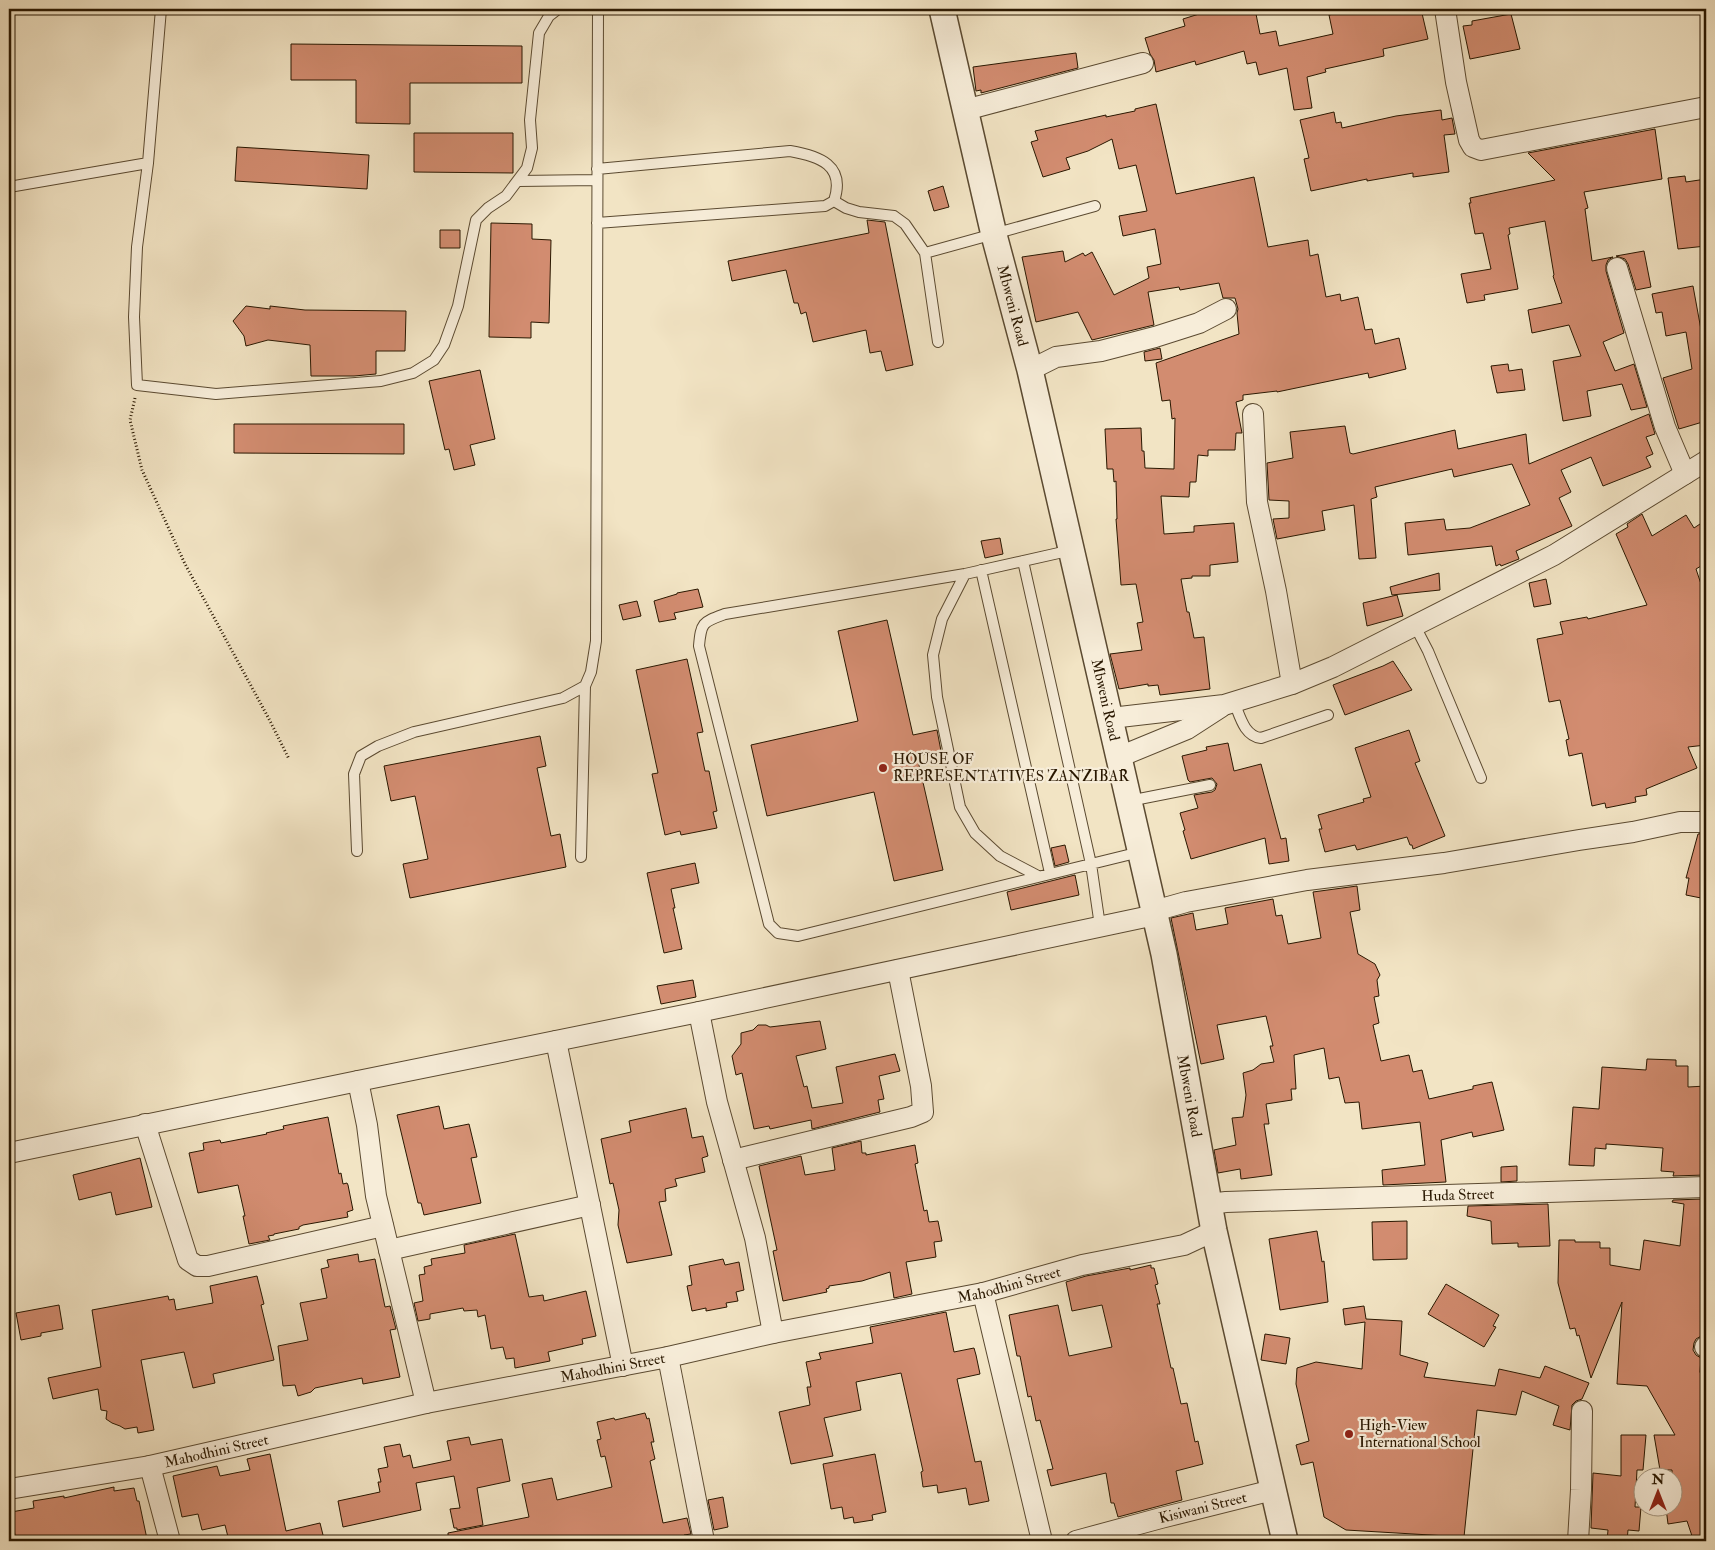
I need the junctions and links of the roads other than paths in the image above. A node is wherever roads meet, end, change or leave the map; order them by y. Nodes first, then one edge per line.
1 (161, 9) edge
2 (558, 9) edge
3 (598, 9) edge
4 (942, 9) edge
5 (1445, 9) edge
6 (1143, 63) dead end
7 (1706, 107) edge
8 (965, 110) junction
9 (148, 163) junction
10 (597, 175) junction
11 (518, 181) junction
12 (9, 187) edge
13 (834, 201) junction
14 (1096, 206) dead end
15 (597, 223) junction
16 (994, 235) junction
17 (925, 253) junction
18 (1616, 268) dead end
19 (1226, 309) dead end
20 (938, 342) dead end
21 (1030, 370) junction
22 (1254, 414) dead end
23 (1706, 461) edge
24 (1685, 474) junction
25 (1072, 550) junction
26 (1023, 561) junction
27 (981, 570) junction
28 (965, 574) junction
29 (1415, 626) junction
30 (1292, 684) junction
31 (585, 686) junction
32 (1229, 703) junction
33 (1328, 716) dead end
34 (1111, 718) junction
35 (1119, 757) junction
36 (1481, 778) dead end
37 (1210, 785) dead end
38 (1129, 801) junction
39 (1701, 822) dead end
40 (357, 851) dead end
41 (1140, 852) junction
42 (581, 857) dead end
43 (1091, 864) junction
44 (1050, 873) junction
45 (1038, 876) junction
46 (1154, 913) junction
47 (1100, 926) junction
48 (898, 970) junction
49 (699, 1012) junction
50 (556, 1041) junction
51 (358, 1081) junction
52 (145, 1124) junction
53 (9, 1153) edge
54 (733, 1160) junction
55 (1706, 1188) edge
56 (1209, 1204) junction
57 (590, 1205) junction
58 (383, 1226) junction
59 (1214, 1232) junction
60 (390, 1250) junction
61 (983, 1293) junction
62 (773, 1333) junction
63 (668, 1357) junction
64 (624, 1366) junction
65 (426, 1403) junction
66 (1582, 1411) dead end
67 (150, 1466) junction
68 (9, 1489) edge
69 (1273, 1490) junction
70 (170, 1541) edge
71 (704, 1541) edge
72 (1042, 1541) edge
73 (1076, 1541) edge
74 (1285, 1541) edge
75 (1578, 1541) edge

1 - 9 lane
2 - 11 lane
3 - 10 lane
4 - 8 street, Mbweni Road
5 - 7 street
6 - 8 street
8 - 16 street, Mbweni Road
9 - 11 lane
9 - 12 lane
10 - 11 lane
10 - 13 lane
10 - 15 lane
13 - 15 lane
13 - 17 lane
14 - 16 lane
15 - 31 lane
16 - 17 lane
16 - 21 street, Mbweni Road
17 - 20 lane
18 - 24 street
19 - 21 street
21 - 25 street, Mbweni Road
22 - 30 street
23 - 24 street
24 - 29 street
25 - 26 lane
25 - 34 street, Mbweni Road
26 - 27 lane
26 - 43 lane
27 - 28 lane
27 - 44 lane
28 - 45 lane
28 - 45 lane
29 - 30 street
29 - 36 lane
30 - 32 street
31 - 40 lane
31 - 42 lane
32 - 33 lane
32 - 34 street
32 - 35 street
34 - 35 street, Mbweni Road
35 - 38 street, Mbweni Road
37 - 38 lane
38 - 41 street, Mbweni Road
39 - 46 street
41 - 43 lane
41 - 46 street, Mbweni Road
43 - 44 lane
43 - 47 lane
44 - 45 lane
46 - 47 street
46 - 56 street, Mbweni Road
47 - 48 street
48 - 49 street
48 - 54 street
49 - 50 street
49 - 54 street
50 - 51 street
50 - 57 street
51 - 52 street
51 - 58 street
52 - 53 street
52 - 58 street
54 - 62 street
55 - 56 street, Huda Street
56 - 59 street, Mbweni Road
57 - 60 street
57 - 64 street
58 - 60 street
59 - 61 street, Mahodhini Street
59 - 69 street, Mbweni Road
60 - 65 street
61 - 62 street, Mahodhini Street
61 - 72 street
62 - 63 street, Mahodhini Street
63 - 64 street, Mahodhini Street
63 - 71 street
64 - 65 street, Mahodhini Street
65 - 67 street, Mahodhini Street
66 - 75 street
67 - 68 street, Mahodhini Street
67 - 70 street
69 - 73 street, Kisiwani Street
69 - 74 street, Mbweni Road

